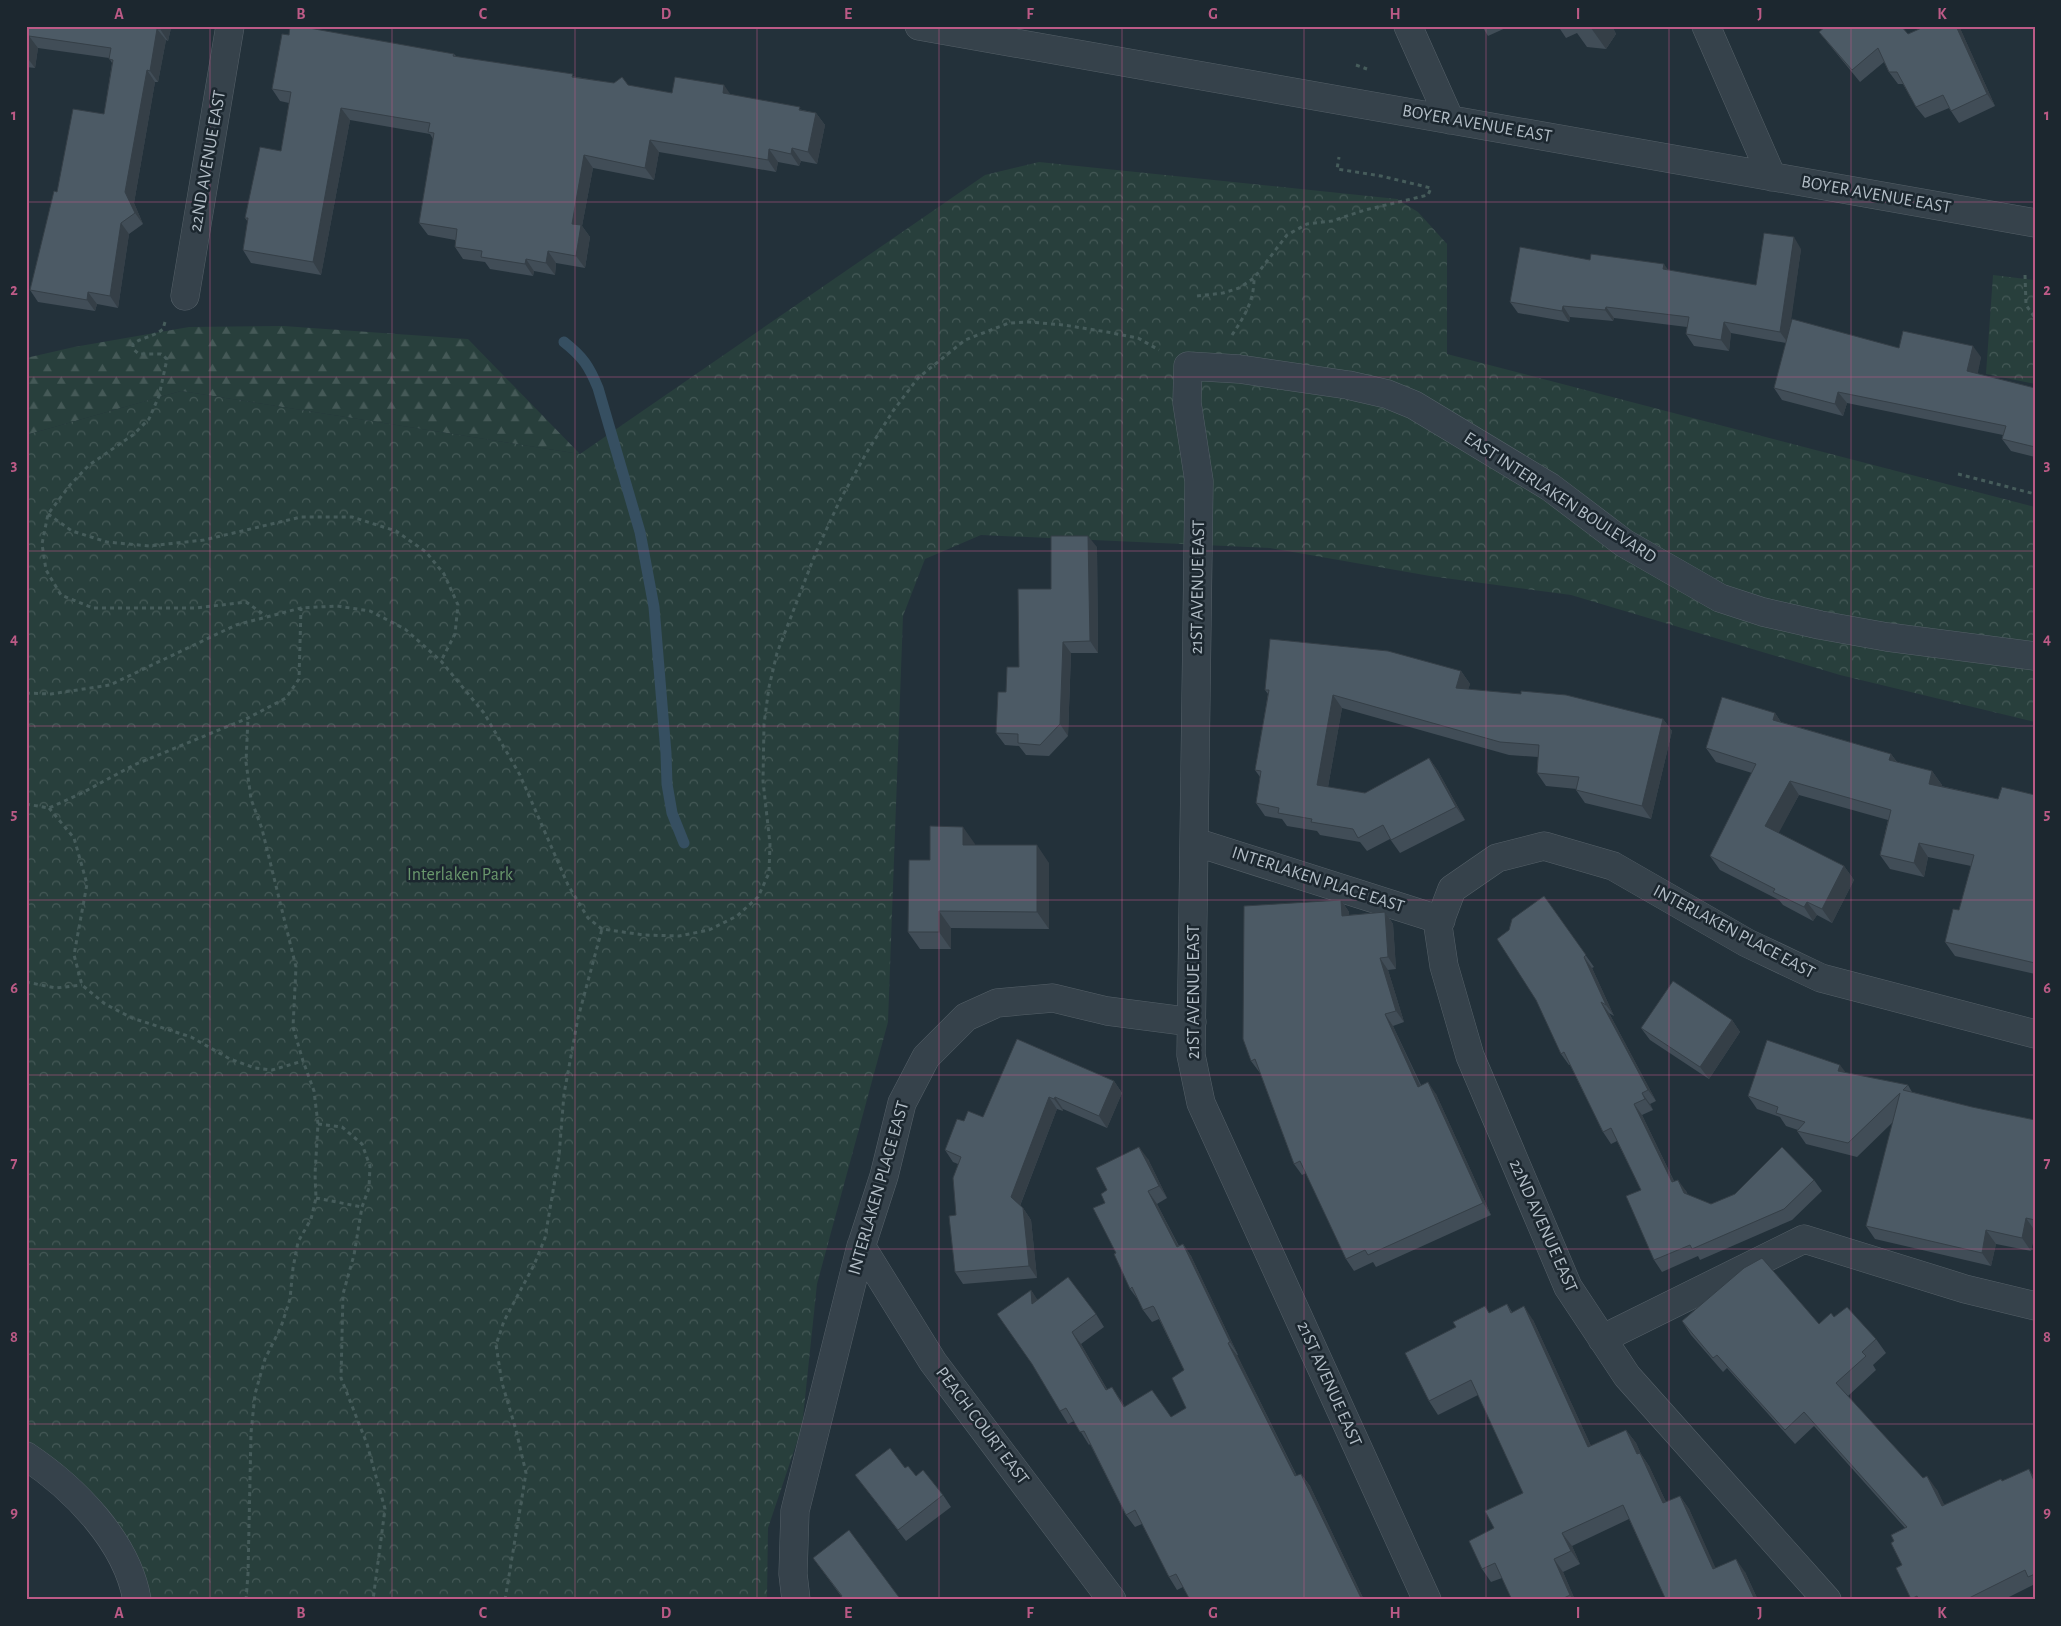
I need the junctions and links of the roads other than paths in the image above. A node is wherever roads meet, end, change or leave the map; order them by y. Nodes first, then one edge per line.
1 (230, 26) edge
2 (919, 26) edge
3 (1408, 26) edge
4 (1706, 26) edge
5 (1450, 120) junction
6 (1772, 177) junction
7 (2035, 223) edge
8 (185, 296) dead end
9 (1188, 366) joint
10 (2035, 656) edge
11 (1195, 842) junction
12 (1497, 858) joint
13 (1441, 920) junction
14 (1192, 1022) junction
15 (2035, 1034) edge
16 (861, 1246) junction
17 (2035, 1306) edge
18 (1602, 1338) junction
19 (26, 1456) edge
20 (794, 1587) edge
21 (138, 1600) edge
22 (1112, 1600) edge
23 (1427, 1600) edge
24 (1827, 1600) edge

1 - 8 street, 22ND AVENUE EAST
2 - 5 street, BOYER AVENUE EAST
3 - 5 street
4 - 6 street
5 - 6 street, BOYER AVENUE EAST
6 - 7 street, BOYER AVENUE EAST
9 - 10 street, EAST INTERLAKEN BOULEVARD
9 - 11 street, 21ST AVENUE EAST
11 - 13 street, INTERLAKEN PLACE EAST
11 - 14 street, 21ST AVENUE EAST
12 - 13 street, 22ND AVENUE EAST
12 - 15 street, INTERLAKEN PLACE EAST
13 - 18 street, 22ND AVENUE EAST
14 - 16 street, INTERLAKEN PLACE EAST
14 - 23 street, 21ST AVENUE EAST
16 - 20 street, INTERLAKEN PLACE EAST
16 - 22 street, PEACH COURT EAST
17 - 18 street
18 - 24 street, 22ND AVENUE EAST
19 - 21 street

